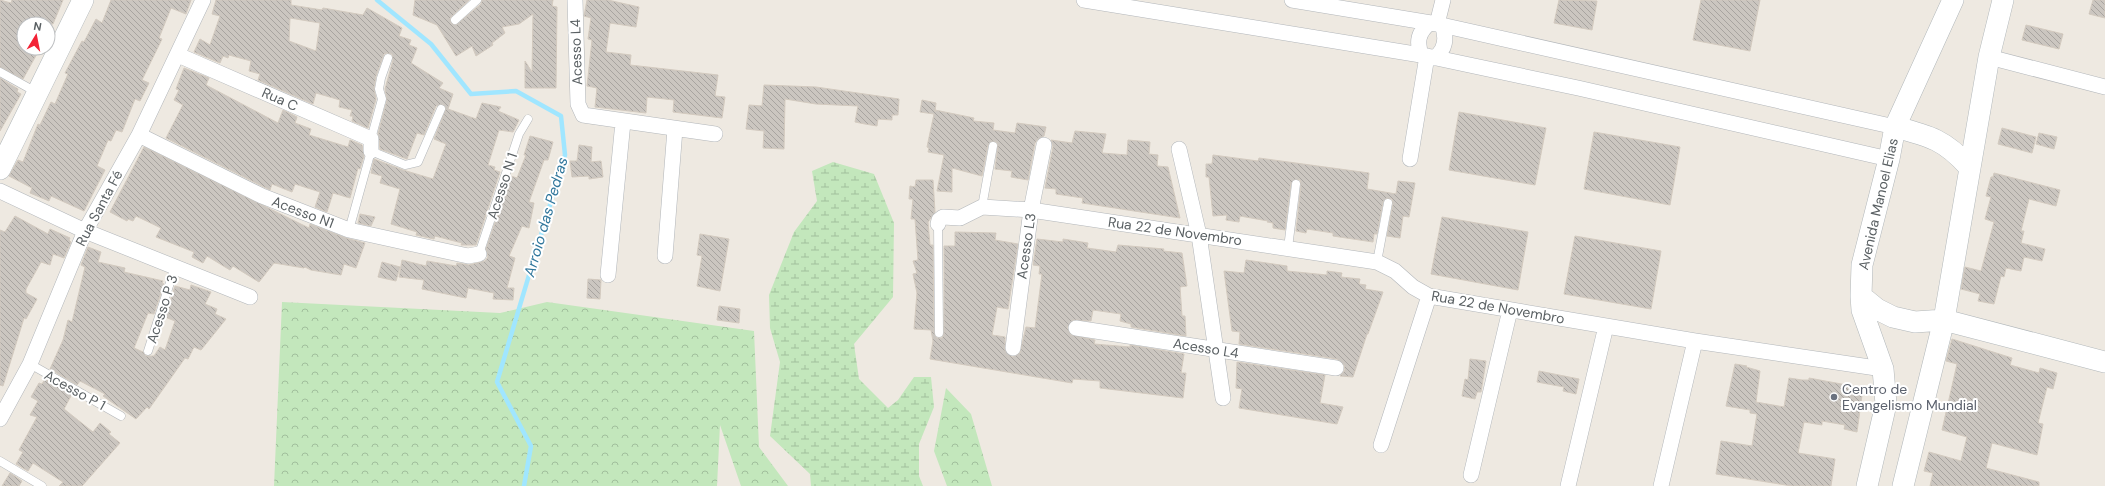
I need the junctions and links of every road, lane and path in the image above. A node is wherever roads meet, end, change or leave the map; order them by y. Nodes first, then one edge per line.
1 (83, 0) edge
2 (203, 0) edge
3 (477, 0) edge
4 (575, 0) edge
5 (1292, 0) edge
6 (1443, 0) edge
7 (1953, 0) edge
8 (2003, 0) edge
9 (1095, 1) edge
10 (455, 20) dead end
11 (1436, 24) junction
12 (178, 54) junction
13 (1428, 56) junction
14 (1989, 57) junction
15 (388, 58) dead end
16 (0, 72) edge
17 (2105, 87) edge
18 (37, 92) junction
19 (441, 109) dead end
20 (528, 119) dead end
21 (622, 122) junction
22 (1895, 127) junction
23 (675, 129) junction
24 (715, 134) dead end
25 (139, 135) junction
26 (371, 145) junction
27 (1044, 145) dead end
28 (993, 146) dead end
29 (1179, 149) dead end
30 (1410, 159) dead end
31 (1889, 159) junction
32 (1969, 167) junction
33 (0, 169) edge
34 (1296, 184) dead end
35 (0, 191) edge
36 (1388, 202) dead end
37 (982, 207) junction
38 (1031, 210) junction
39 (938, 224) joint
40 (349, 230) junction
41 (85, 231) junction
42 (1199, 235) junction
43 (1288, 248) junction
44 (479, 254) joint
45 (665, 256) dead end
46 (1377, 262) junction
47 (175, 267) junction
48 (608, 275) dead end
49 (1429, 296) junction
50 (1861, 296) junction
51 (250, 297) dead end
52 (1510, 310) junction
53 (1944, 320) junction
54 (1606, 326) junction
55 (1076, 328) dead end
56 (939, 333) dead end
57 (1696, 341) junction
58 (1013, 348) dead end
59 (1215, 349) junction
60 (148, 351) dead end
61 (2105, 362) edge
62 (30, 364) junction
63 (1336, 368) dead end
64 (1883, 369) junction
65 (1223, 398) dead end
66 (121, 416) dead end
67 (0, 419) edge
68 (1381, 445) dead end
69 (0, 461) edge
70 (1471, 475) dead end
71 (42, 486) edge
72 (1568, 486) edge
73 (1661, 486) edge
74 (1868, 486) edge
75 (1904, 486) edge

1 - 18 main road
2 - 12 street, Rua Santa Fé
3 - 10 lane
4 - 21 street, Acesso L4
5 - 11 street
6 - 11 street
7 - 22 main road, Avenida Manoel Elias
8 - 14 main road
9 - 13 street
11 - 13 street
11 - 13 street
11 - 22 street
12 - 25 street, Rua Santa Fé
12 - 26 street, Rua C
13 - 30 street
13 - 31 street
14 - 17 street
14 - 32 main road
15 - 26 lane
16 - 18 lane
18 - 33 main road
19 - 26 lane
20 - 44 lane, Acesso N 1
21 - 23 street
21 - 48 street
22 - 31 main road, Avenida Manoel Elias
22 - 32 main road
23 - 24 street
23 - 45 street
25 - 40 street, Acesso N1
25 - 41 street, Rua Santa Fé
26 - 40 lane
27 - 38 street, Acesso L3
28 - 37 lane
29 - 42 street
31 - 50 main road, Avenida Manoel Elias
32 - 53 main road
34 - 43 lane
35 - 41 street
36 - 46 lane
37 - 38 street, Rua 22 de Novembro
37 - 39 street
38 - 42 street, Rua 22 de Novembro
38 - 58 street, Acesso L3
39 - 56 lane
40 - 44 street, Acesso N1
41 - 47 street
41 - 62 street, Rua Santa Fé
42 - 43 street, Rua 22 de Novembro
42 - 59 street
43 - 46 street, Rua 22 de Novembro
46 - 49 street, Rua 22 de Novembro
47 - 51 street
47 - 60 lane, Acesso P 3
49 - 52 street, Rua 22 de Novembro
49 - 68 street
50 - 53 main road
50 - 64 main road, Avenida Manoel Elias
52 - 54 street, Rua 22 de Novembro
52 - 70 street
53 - 61 main road
53 - 75 main road
54 - 57 street, Rua 22 de Novembro
54 - 72 street
55 - 59 street, Acesso L4
57 - 64 street, Rua 22 de Novembro
57 - 73 street
59 - 63 street, Acesso L4
59 - 65 street
62 - 66 lane, Acesso P 1
62 - 67 street, Rua Santa Fé
64 - 74 main road, Avenida Manoel Elias
69 - 71 lane

